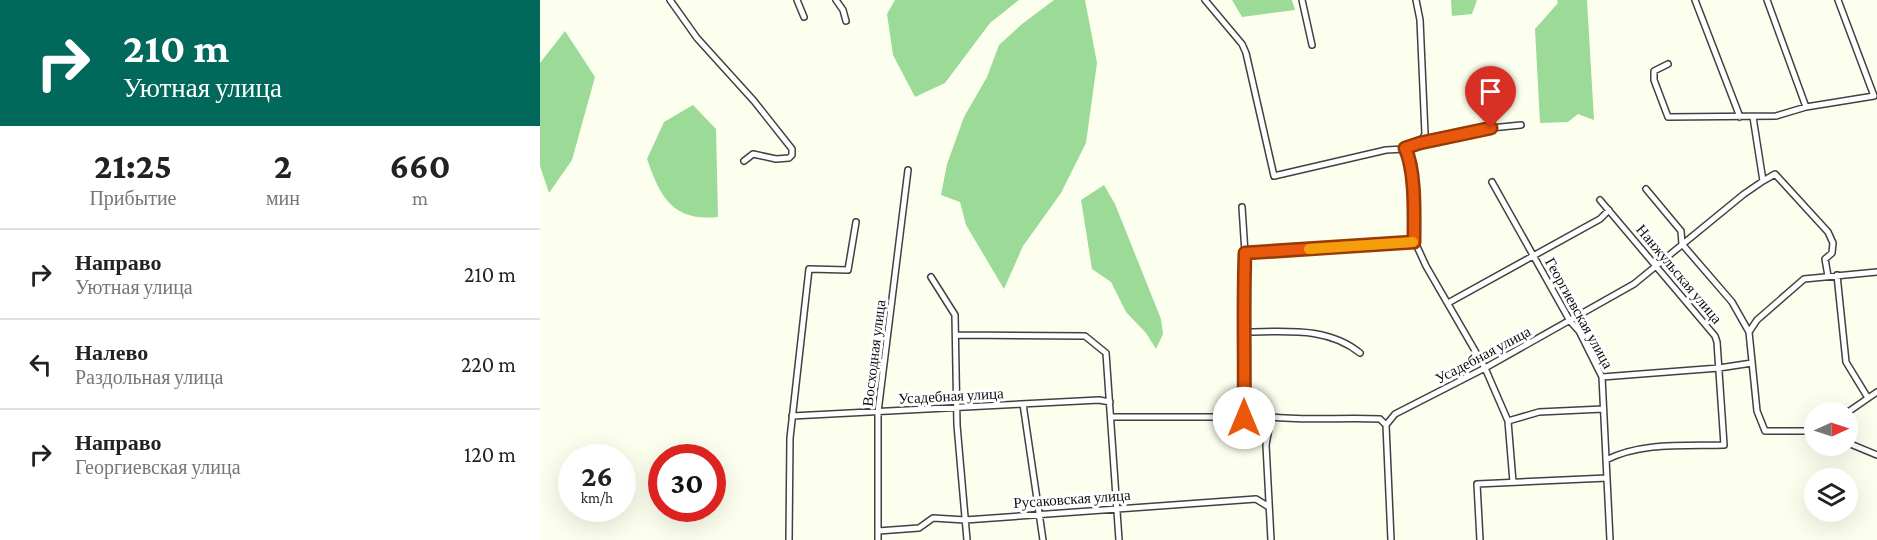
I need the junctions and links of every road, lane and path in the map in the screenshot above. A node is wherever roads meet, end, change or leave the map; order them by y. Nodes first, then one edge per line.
1 (670, 0) edge
2 (797, 0) edge
3 (837, 0) edge
4 (1205, 0) edge
5 (1302, 0) edge
6 (1416, 0) edge
7 (1695, 0) edge
8 (1767, 0) edge
9 (1838, 0) edge
10 (804, 17) dead end
11 (846, 21) dead end
12 (1312, 45) dead end
13 (1668, 64) dead end
14 (1876, 97) edge
15 (1806, 107) junction
16 (1740, 117) junction
17 (1753, 117) junction
18 (1521, 125) dead end
19 (1420, 143) junction
20 (1405, 148) junction
21 (744, 161) dead end
22 (908, 170) dead end
23 (1763, 181) junction
24 (1492, 182) dead end
25 (1646, 189) dead end
26 (1600, 200) dead end
27 (1242, 207) dead end
28 (1609, 210) junction
29 (856, 222) dead end
30 (1414, 242) junction
31 (1682, 244) junction
32 (1245, 253) junction
33 (1534, 256) junction
34 (1657, 265) junction
35 (1877, 272) edge
36 (1838, 275) junction
37 (1828, 276) junction
38 (931, 277) dead end
39 (1448, 303) junction
40 (1570, 321) junction
41 (1245, 332) junction
42 (1749, 332) junction
43 (957, 335) junction
44 (1360, 353) dead end
45 (1752, 363) junction
46 (1485, 368) junction
47 (1719, 368) junction
48 (1602, 377) junction
49 (1877, 392) edge
50 (1868, 398) junction
51 (1110, 402) junction
52 (1023, 404) junction
53 (1858, 405) edge
54 (957, 408) junction
55 (1602, 408) junction
56 (879, 412) junction
57 (792, 416) junction
58 (1111, 417) junction
59 (1271, 417) junction
60 (1244, 418) junction
61 (1508, 421) junction
62 (1386, 425) junction
63 (1804, 431) edge
64 (1858, 447) edge
65 (1877, 454) edge
66 (1606, 460) junction
67 (1606, 478) junction
68 (1513, 482) junction
69 (1269, 507) junction
70 (1117, 508) junction
71 (1039, 514) junction
72 (965, 520) junction
73 (878, 531) junction
74 (789, 540) edge
75 (878, 540) edge
76 (967, 540) edge
77 (1043, 540) edge
78 (1119, 540) edge
79 (1271, 540) edge
80 (1391, 540) edge
81 (1480, 540) edge
82 (1610, 540) edge

1 - 21 street
2 - 10 street
3 - 11 street
4 - 20 street
5 - 12 street
6 - 19 street
7 - 16 street
8 - 15 street
9 - 14 street
13 - 16 street
14 - 15 street
15 - 17 street
16 - 17 street
17 - 23 street
18 - 19 street
19 - 20 street
20 - 30 street
22 - 56 street, Восходная улица
23 - 31 street, Усадебная улица
23 - 37 street
24 - 33 street, Георгиевская улица
25 - 31 street, Нанжульская улица
26 - 28 street, Нанжульская улица
27 - 32 street
28 - 33 street
28 - 34 street, Нанжульская улица
29 - 57 street
30 - 32 street
30 - 39 street
31 - 34 street, Усадебная улица
31 - 42 street, Нанжульская улица
32 - 41 street
33 - 39 street
33 - 40 street, Георгиевская улица
34 - 40 street, Усадебная улица
34 - 47 street, Нанжульская улица
35 - 36 street
36 - 37 street
36 - 50 street
37 - 42 street
38 - 43 street
39 - 46 street
40 - 46 street, Усадебная улица
40 - 48 street, Георгиевская улица
41 - 44 street
41 - 60 street
42 - 45 street, Нанжульская улица
43 - 51 street
43 - 54 street
45 - 47 street
45 - 63 street, Нанжульская улица
46 - 61 street
46 - 62 street, Усадебная улица
47 - 48 street
47 - 66 street, Нанжульская улица
48 - 55 street, Георгиевская улица
49 - 50 street
50 - 53 street
51 - 52 street, Усадебная улица
51 - 58 street
52 - 54 street, Усадебная улица
52 - 71 street
54 - 56 street, Усадебная улица
54 - 72 street
55 - 61 street
55 - 66 street, Георгиевская улица
56 - 57 street, Усадебная улица
56 - 73 street, Восходная улица
57 - 74 street
58 - 60 street
58 - 70 street
59 - 60 street
59 - 62 street
59 - 69 street
61 - 68 street
62 - 80 street
64 - 65 street
66 - 67 street, Георгиевская улица
67 - 68 street
67 - 82 street, Георгиевская улица
68 - 81 street
69 - 70 street, Русаковская улица
69 - 79 street
70 - 71 street, Русаковская улица
70 - 78 street
71 - 72 street, Русаковская улица
71 - 77 street
72 - 73 street, Русаковская улица
72 - 76 street
73 - 75 street, Восходная улица

